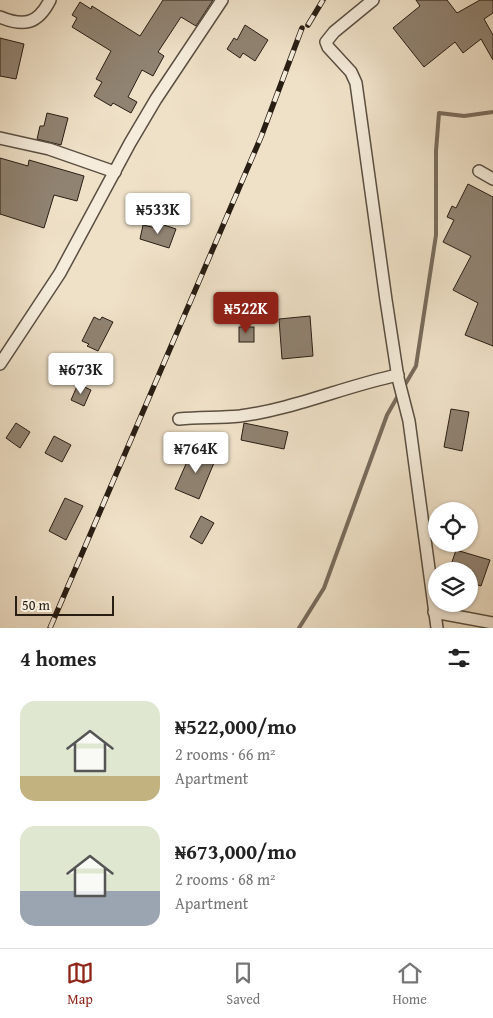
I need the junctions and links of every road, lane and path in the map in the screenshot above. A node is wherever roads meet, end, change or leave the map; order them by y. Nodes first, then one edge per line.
1 (50, 0) edge
2 (222, 0) edge
3 (373, 0) edge
4 (0, 17) edge
5 (0, 138) edge
6 (479, 171) dead end
7 (115, 172) junction
8 (493, 179) edge
9 (0, 364) edge
10 (398, 377) junction
11 (179, 419) dead end
12 (428, 566) edge
13 (434, 612) joint
14 (493, 623) edge
15 (437, 628) edge

1 - 4 street
2 - 7 street
3 - 10 street
5 - 7 street
6 - 8 street
7 - 9 street
10 - 11 street
10 - 12 street
13 - 14 street
13 - 15 street

